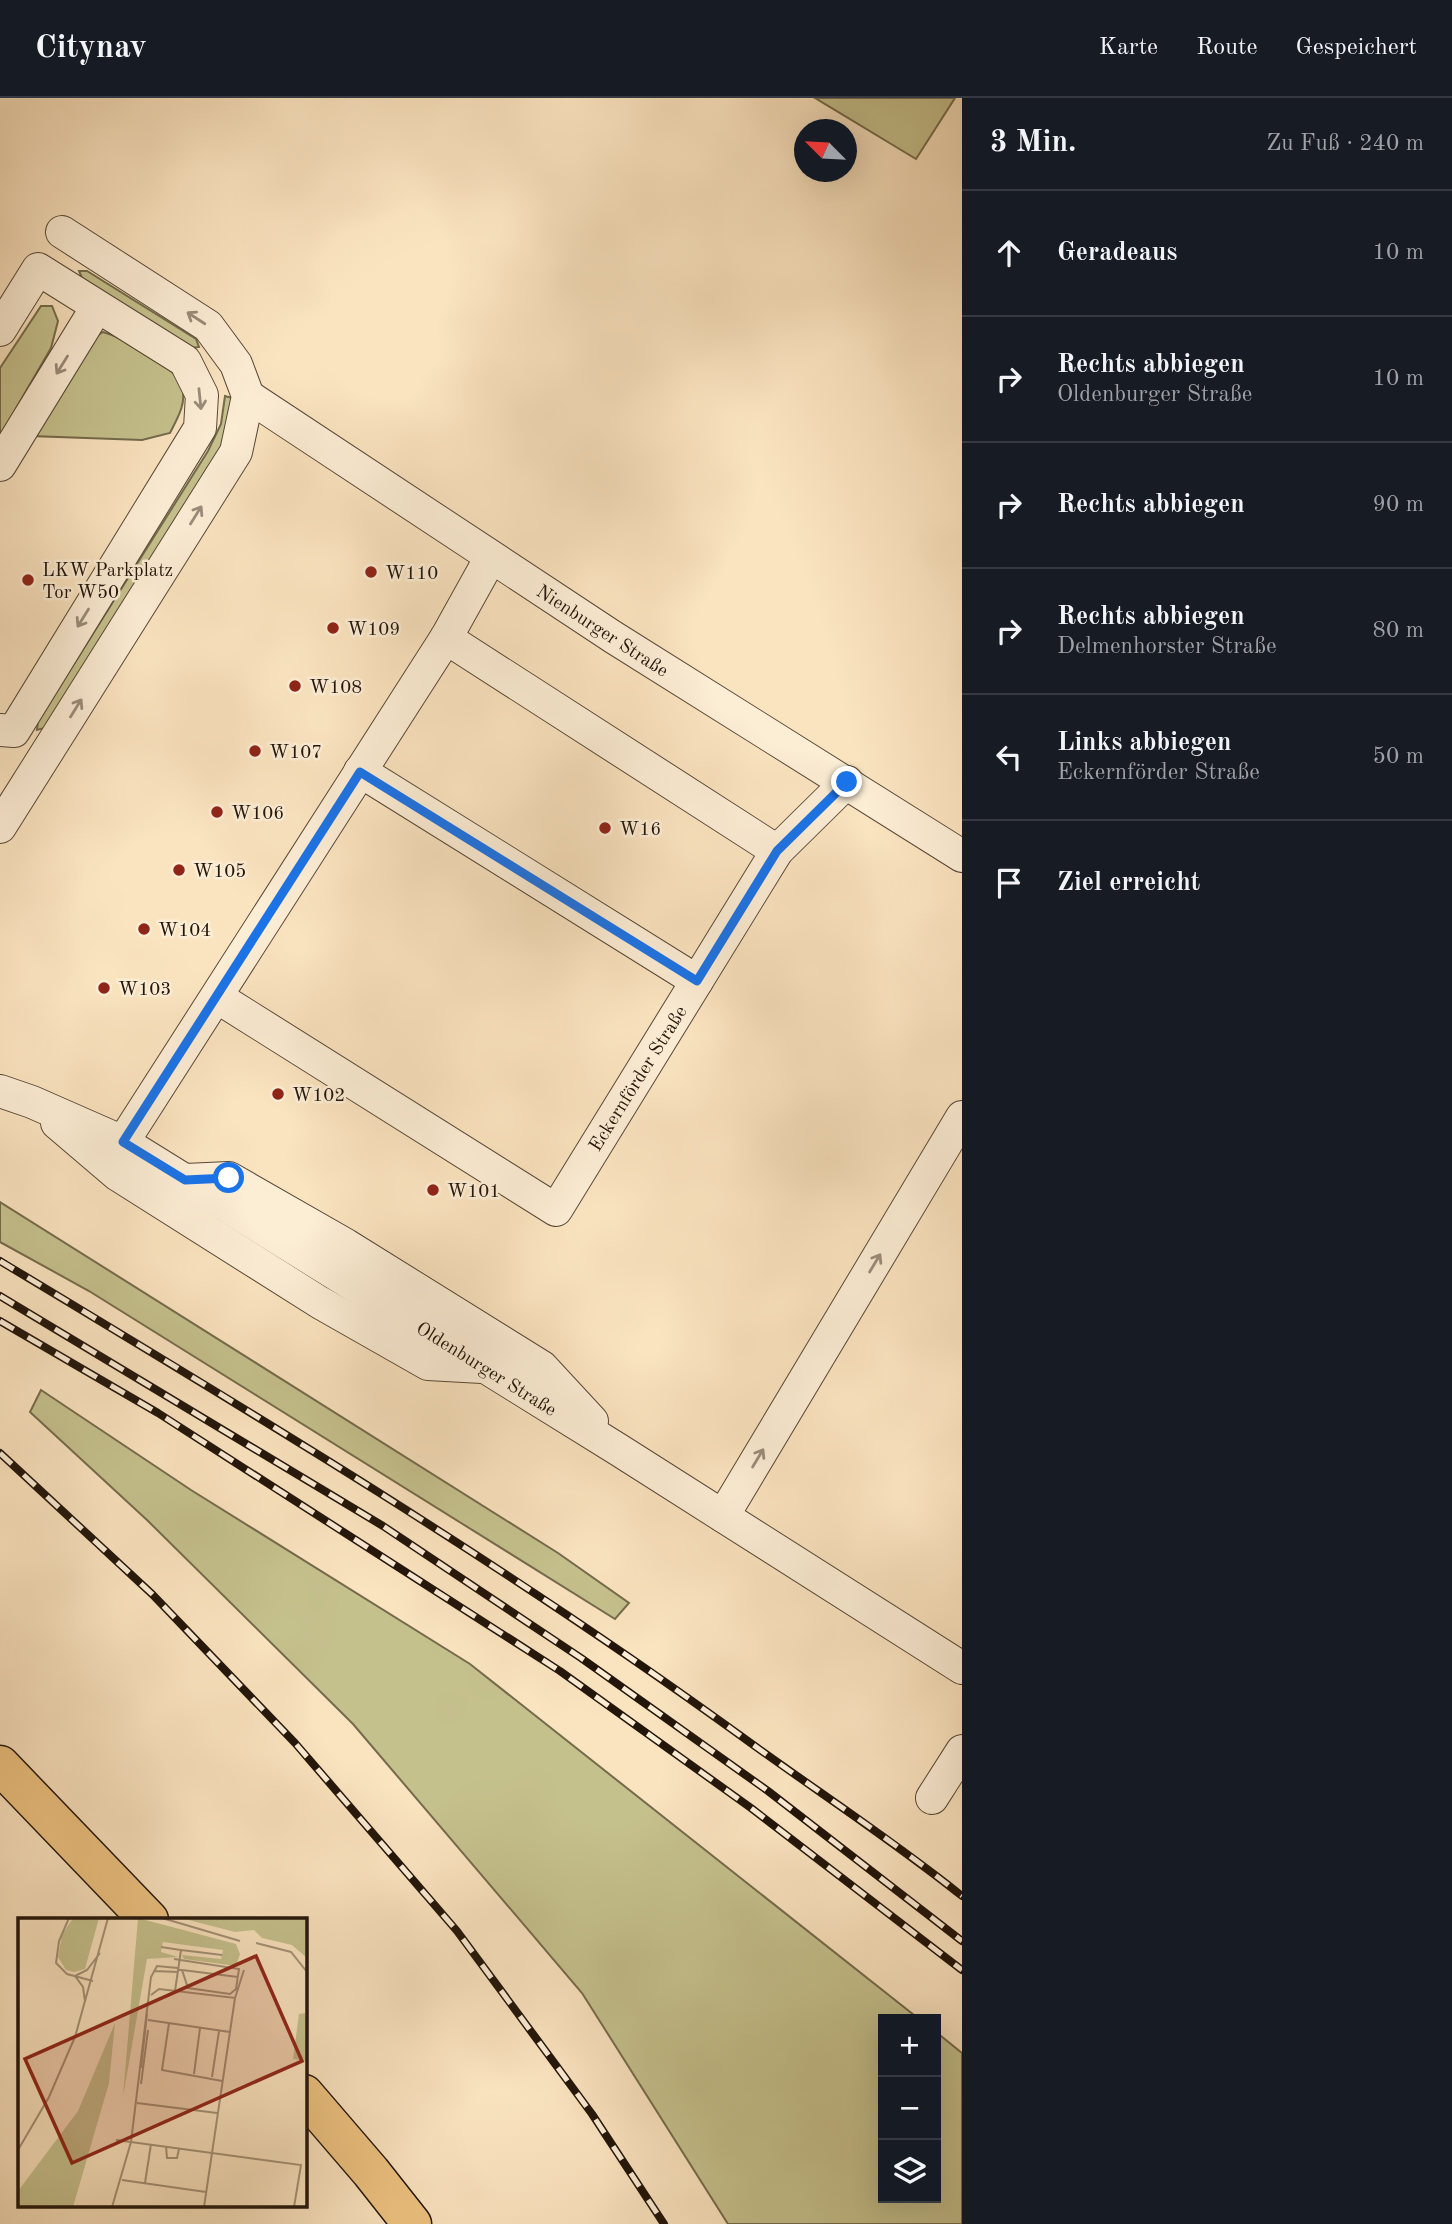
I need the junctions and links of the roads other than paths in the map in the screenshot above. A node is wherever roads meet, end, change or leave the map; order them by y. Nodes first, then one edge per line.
1 (62, 232) dead end
2 (97, 307) junction
3 (0, 330) edge
4 (248, 396) junction
5 (0, 465) edge
6 (491, 557) junction
7 (446, 638) junction
8 (7, 730) edge
9 (47, 754) junction
10 (360, 772) junction
11 (847, 782) junction
12 (0, 827) edge
13 (777, 851) junction
14 (962, 856) edge
15 (697, 981) junction
16 (217, 997) junction
17 (0, 1091) edge
18 (32, 1102) junction
19 (962, 1118) edge
20 (123, 1142) junction
21 (185, 1180) junction
22 (485, 1368) junction
23 (619, 1450) junction
24 (723, 1517) junction
25 (962, 1668) edge
26 (962, 1751) edge
27 (0, 1765) edge
28 (932, 1798) dead end
29 (147, 1918) edge
30 (306, 2096) edge
31 (412, 2224) edge

4 -> 1 lane
2 - 3 lane
2 -> 5 lane
2 -> 8 lane
4 - 6 lane, Nienburger Straße
9 -> 4 lane
6 - 7 lane
6 - 11 lane, Nienburger Straße
7 - 10 lane
7 - 13 lane
8 - 9 lane
9 - 12 lane
10 - 15 lane
10 - 16 lane
11 - 13 lane, Eckernförder Straße
11 - 14 lane, Nienburger Straße
13 - 15 lane, Eckernförder Straße
15 - 16 lane, Eckernförder Straße
16 - 20 lane
17 - 18 lane, Oldenburger Straße
18 - 20 lane, Oldenburger Straße
18 - 22 lane
24 -> 19 lane
20 - 21 lane, Oldenburger Straße
21 - 22 lane, Oldenburger Straße
21 - 23 lane
22 - 23 lane, Oldenburger Straße
23 - 24 lane, Oldenburger Straße
24 - 25 lane, Oldenburger Straße
26 - 28 lane
27 - 29 main road
30 - 31 main road

